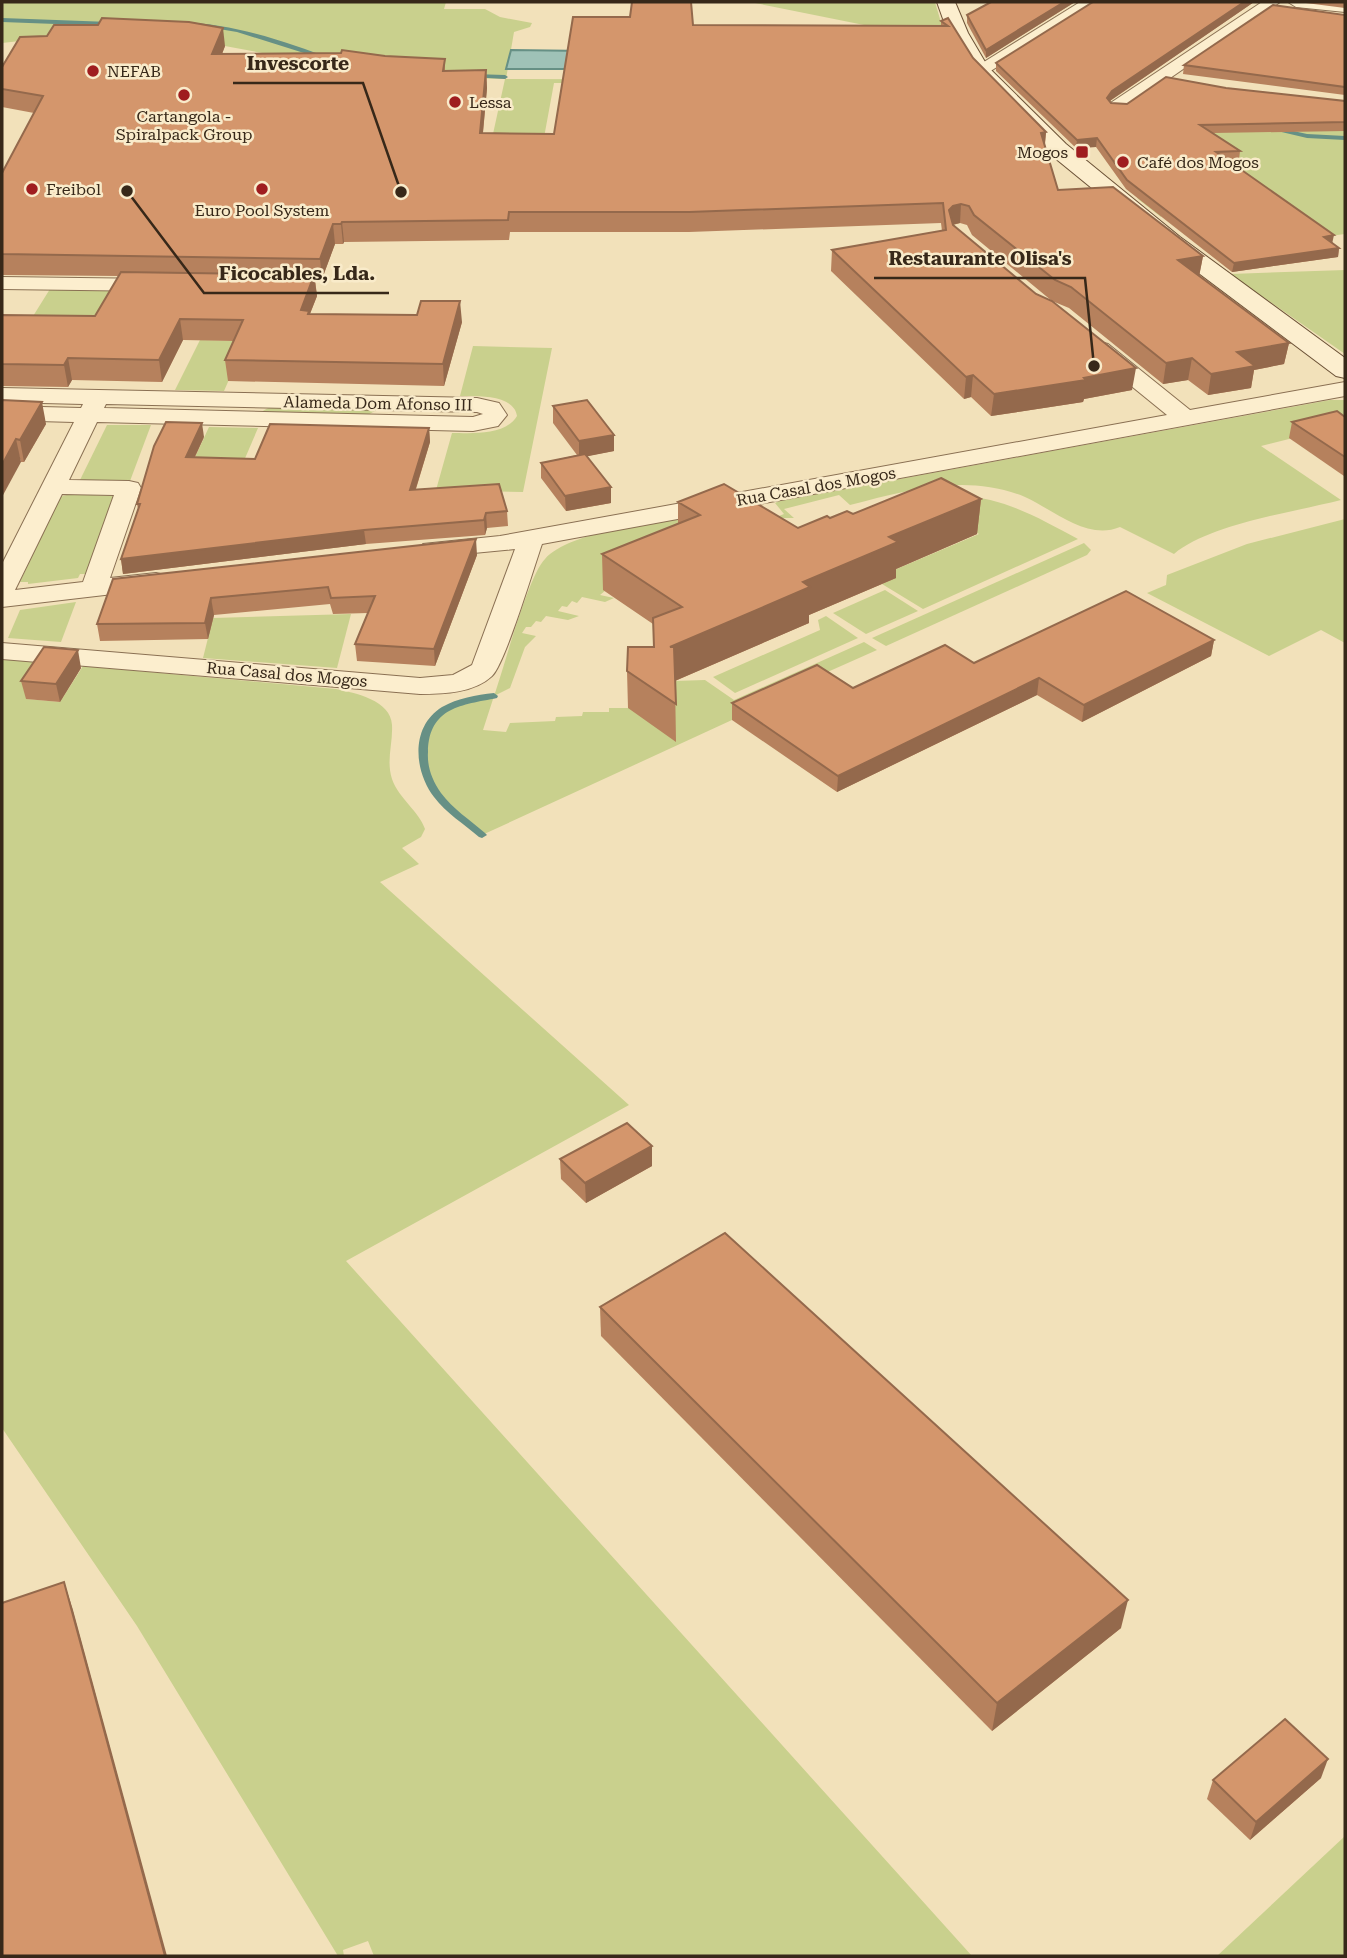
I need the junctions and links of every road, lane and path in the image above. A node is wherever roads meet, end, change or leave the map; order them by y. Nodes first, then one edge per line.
1 (946, 2) edge
2 (1091, 2) edge
3 (1269, 2) edge
4 (1296, 2) edge
5 (1345, 7) edge
6 (1345, 15) edge
7 (979, 44) junction
8 (1021, 44) junction
9 (983, 73) junction
10 (1161, 77) junction
11 (1187, 82) edge
12 (1118, 106) edge
13 (2, 283) edge
14 (181, 285) edge
15 (1080, 332) edge
16 (1345, 370) edge
17 (1345, 388) edge
18 (2, 395) edge
19 (94, 406) junction
20 (2, 413) edge
21 (1185, 418) junction
22 (53, 487) junction
23 (531, 539) junction
24 (411, 551) edge
25 (183, 577) edge
26 (94, 588) junction
27 (2, 589) edge
28 (2, 599) edge
29 (2, 651) edge

1 - 7 street
2 - 8 street
3 - 6 street
3 - 10 street
4 - 5 street
7 - 8 street
7 - 9 street
8 - 9 street
9 - 16 street
10 - 11 street
10 - 12 street
13 - 14 street
15 - 21 street
17 - 21 street, Rua Casal dos Mogos
18 - 19 street, Alameda Dom Afonso III
19 - 19 street, Alameda Dom Afonso III
19 - 20 street, Alameda Dom Afonso III
19 - 22 street
21 - 23 street, Rua Casal dos Mogos
22 - 26 street
22 - 27 street
23 - 24 street
23 - 29 street, Rua Casal dos Mogos
25 - 26 street
26 - 28 street

